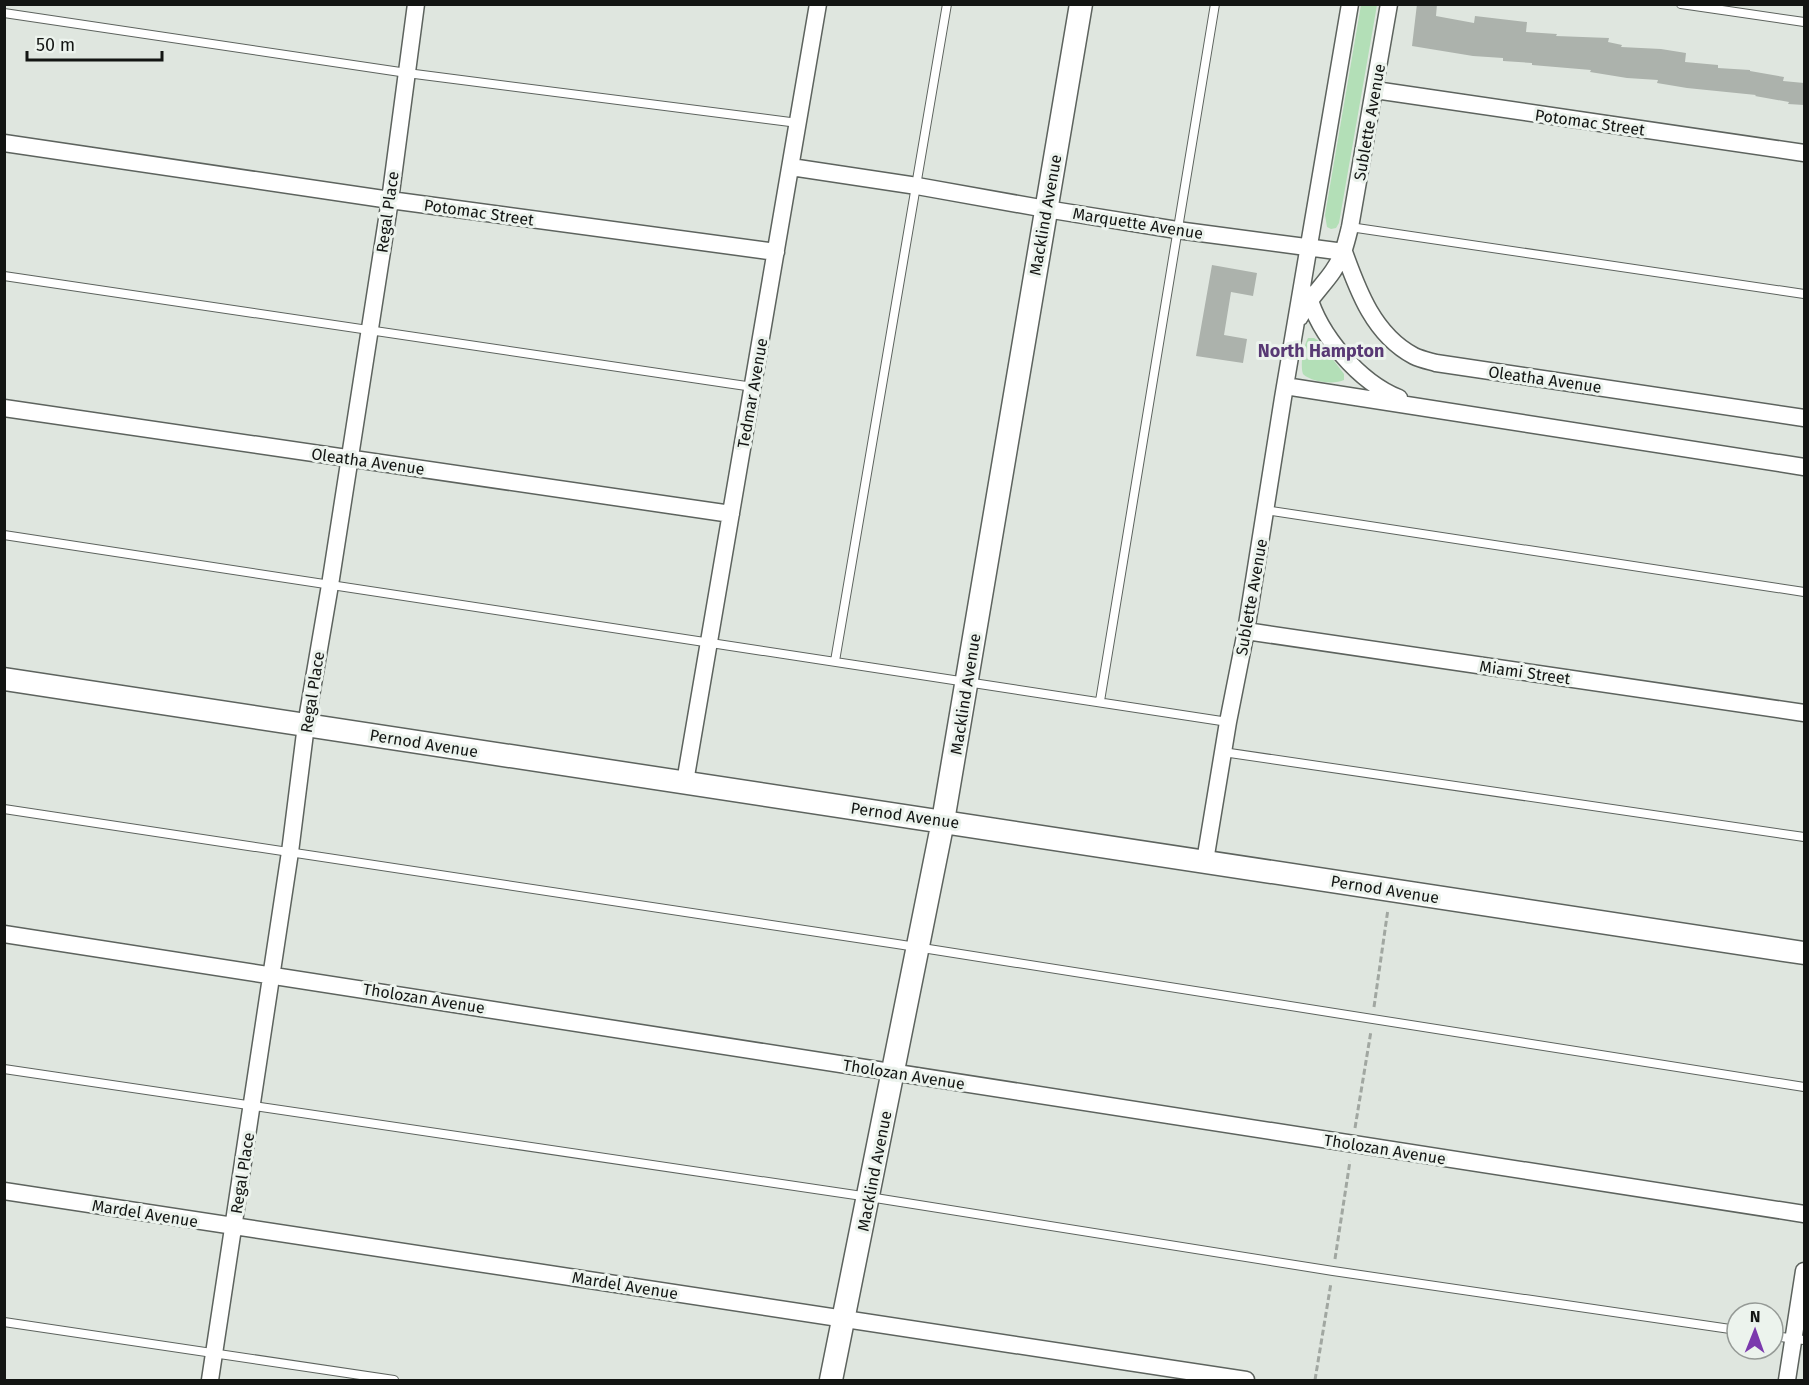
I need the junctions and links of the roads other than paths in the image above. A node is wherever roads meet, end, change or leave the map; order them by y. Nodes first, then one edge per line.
1 (416, 4) edge
2 (818, 4) edge
3 (947, 4) edge
4 (1081, 4) edge
5 (1215, 4) edge
6 (1350, 4) edge
7 (1389, 4) edge
8 (1681, 4) edge
9 (4, 13) edge
10 (1804, 22) edge
11 (407, 73) junction
12 (1375, 90) junction
13 (798, 123) junction
14 (4, 143) edge
15 (1804, 153) edge
16 (790, 167) junction
17 (917, 186) junction
18 (390, 200) junction
19 (1046, 210) junction
20 (1350, 227) junction
21 (1177, 230) junction
22 (1308, 248) junction
23 (776, 252) junction
24 (1344, 252) junction
25 (1304, 270) junction
26 (4, 276) edge
27 (1804, 294) edge
28 (1310, 301) junction
29 (369, 330) junction
30 (1294, 332) junction
31 (1285, 386) junction
32 (753, 387) junction
33 (4, 408) edge
34 (1426, 408) junction
35 (1804, 418) edge
36 (349, 458) junction
37 (1804, 467) edge
38 (1265, 510) junction
39 (731, 514) junction
40 (4, 535) edge
41 (330, 585) junction
42 (1804, 592) edge
43 (1246, 631) junction
44 (709, 642) junction
45 (835, 661) junction
46 (4, 679) edge
47 (967, 681) junction
48 (1100, 701) junction
49 (1804, 712) edge
50 (1228, 722) junction
51 (306, 725) junction
52 (1223, 752) junction
53 (685, 782) junction
54 (4, 809) edge
55 (943, 821) junction
56 (1804, 837) edge
57 (290, 852) junction
58 (1205, 861) junction
59 (4, 934) edge
60 (919, 947) junction
61 (1804, 953) edge
62 (272, 974) junction
63 (4, 1069) edge
64 (893, 1072) junction
65 (1804, 1087) edge
66 (252, 1106) junction
67 (4, 1191) edge
68 (869, 1197) junction
69 (1804, 1214) edge
70 (234, 1226) junction
71 (1804, 1271) edge
72 (844, 1318) junction
73 (4, 1322) edge
74 (1725, 1328) edge
75 (1799, 1340) edge
76 (214, 1354) junction
77 (210, 1380) edge
78 (394, 1380) edge
79 (831, 1380) edge
80 (1246, 1380) edge
81 (1787, 1380) edge

1 - 11 street, Regal Place
2 - 13 street, Tedmar Avenue
3 - 17 lane
4 - 19 street, Macklind Avenue
5 - 21 lane
6 - 22 street, Sublette Avenue
7 - 12 street, Sublette Avenue
8 - 10 lane
9 - 11 lane
11 - 13 lane
11 - 18 street, Regal Place
12 - 15 street, Potomac Street
12 - 20 street, Sublette Avenue
13 - 16 street, Tedmar Avenue
14 - 18 street, Potomac Street
16 - 17 street, Marquette Avenue
16 - 23 street, Tedmar Avenue
17 - 19 street, Marquette Avenue
17 - 45 lane
18 - 23 street, Potomac Street
18 - 29 street, Regal Place
19 - 21 street, Marquette Avenue
19 - 47 street, Macklind Avenue
20 - 24 street, Sublette Avenue
20 - 27 lane
21 - 22 street, Marquette Avenue
21 - 48 lane
22 - 24 street, Marquette Avenue
22 - 25 street, Sublette Avenue
23 - 32 street, Tedmar Avenue
24 - 28 street, Sublette Avenue
24 - 35 street, Oleatha Avenue
25 - 28 street
25 - 30 street, Sublette Avenue
26 - 29 lane
28 - 30 street, Sublette Avenue
28 - 34 street
29 - 32 lane
29 - 36 street, Regal Place
30 - 31 street, Sublette Avenue
31 - 34 street
31 - 38 street, Sublette Avenue
32 - 39 street, Tedmar Avenue
33 - 36 street, Oleatha Avenue
34 - 37 street
36 - 39 street, Oleatha Avenue
36 - 41 street, Regal Place
38 - 42 lane
38 - 43 street, Sublette Avenue
39 - 44 street, Tedmar Avenue
40 - 41 lane
41 - 44 lane
41 - 51 street, Regal Place
43 - 49 street, Miami Street
43 - 50 street, Sublette Avenue
44 - 45 lane
44 - 53 street, Tedmar Avenue
45 - 47 lane
46 - 51 street, Pernod Avenue
47 - 48 lane
47 - 55 street, Macklind Avenue
48 - 50 lane
50 - 52 street, Sublette Avenue
51 - 53 street, Pernod Avenue
51 - 57 street, Regal Place
52 - 56 lane
52 - 58 street, Sublette Avenue
53 - 55 street, Pernod Avenue
54 - 57 lane
55 - 58 street, Pernod Avenue
55 - 60 street, Macklind Avenue
57 - 60 lane
57 - 62 street, Regal Place
58 - 61 street, Pernod Avenue
59 - 62 street, Tholozan Avenue
60 - 64 street, Macklind Avenue
60 - 65 lane
62 - 64 street, Tholozan Avenue
62 - 66 street, Regal Place
63 - 66 lane
64 - 68 street, Macklind Avenue
64 - 69 street, Tholozan Avenue
66 - 68 lane
66 - 70 street, Regal Place
67 - 70 street, Mardel Avenue
68 - 72 street, Macklind Avenue
68 - 74 lane
70 - 72 street, Mardel Avenue
70 - 76 street, Regal Place
71 - 75 street
72 - 79 street, Macklind Avenue
72 - 80 street, Mardel Avenue
73 - 76 lane
75 - 81 street
76 - 77 street, Regal Place
76 - 78 lane

